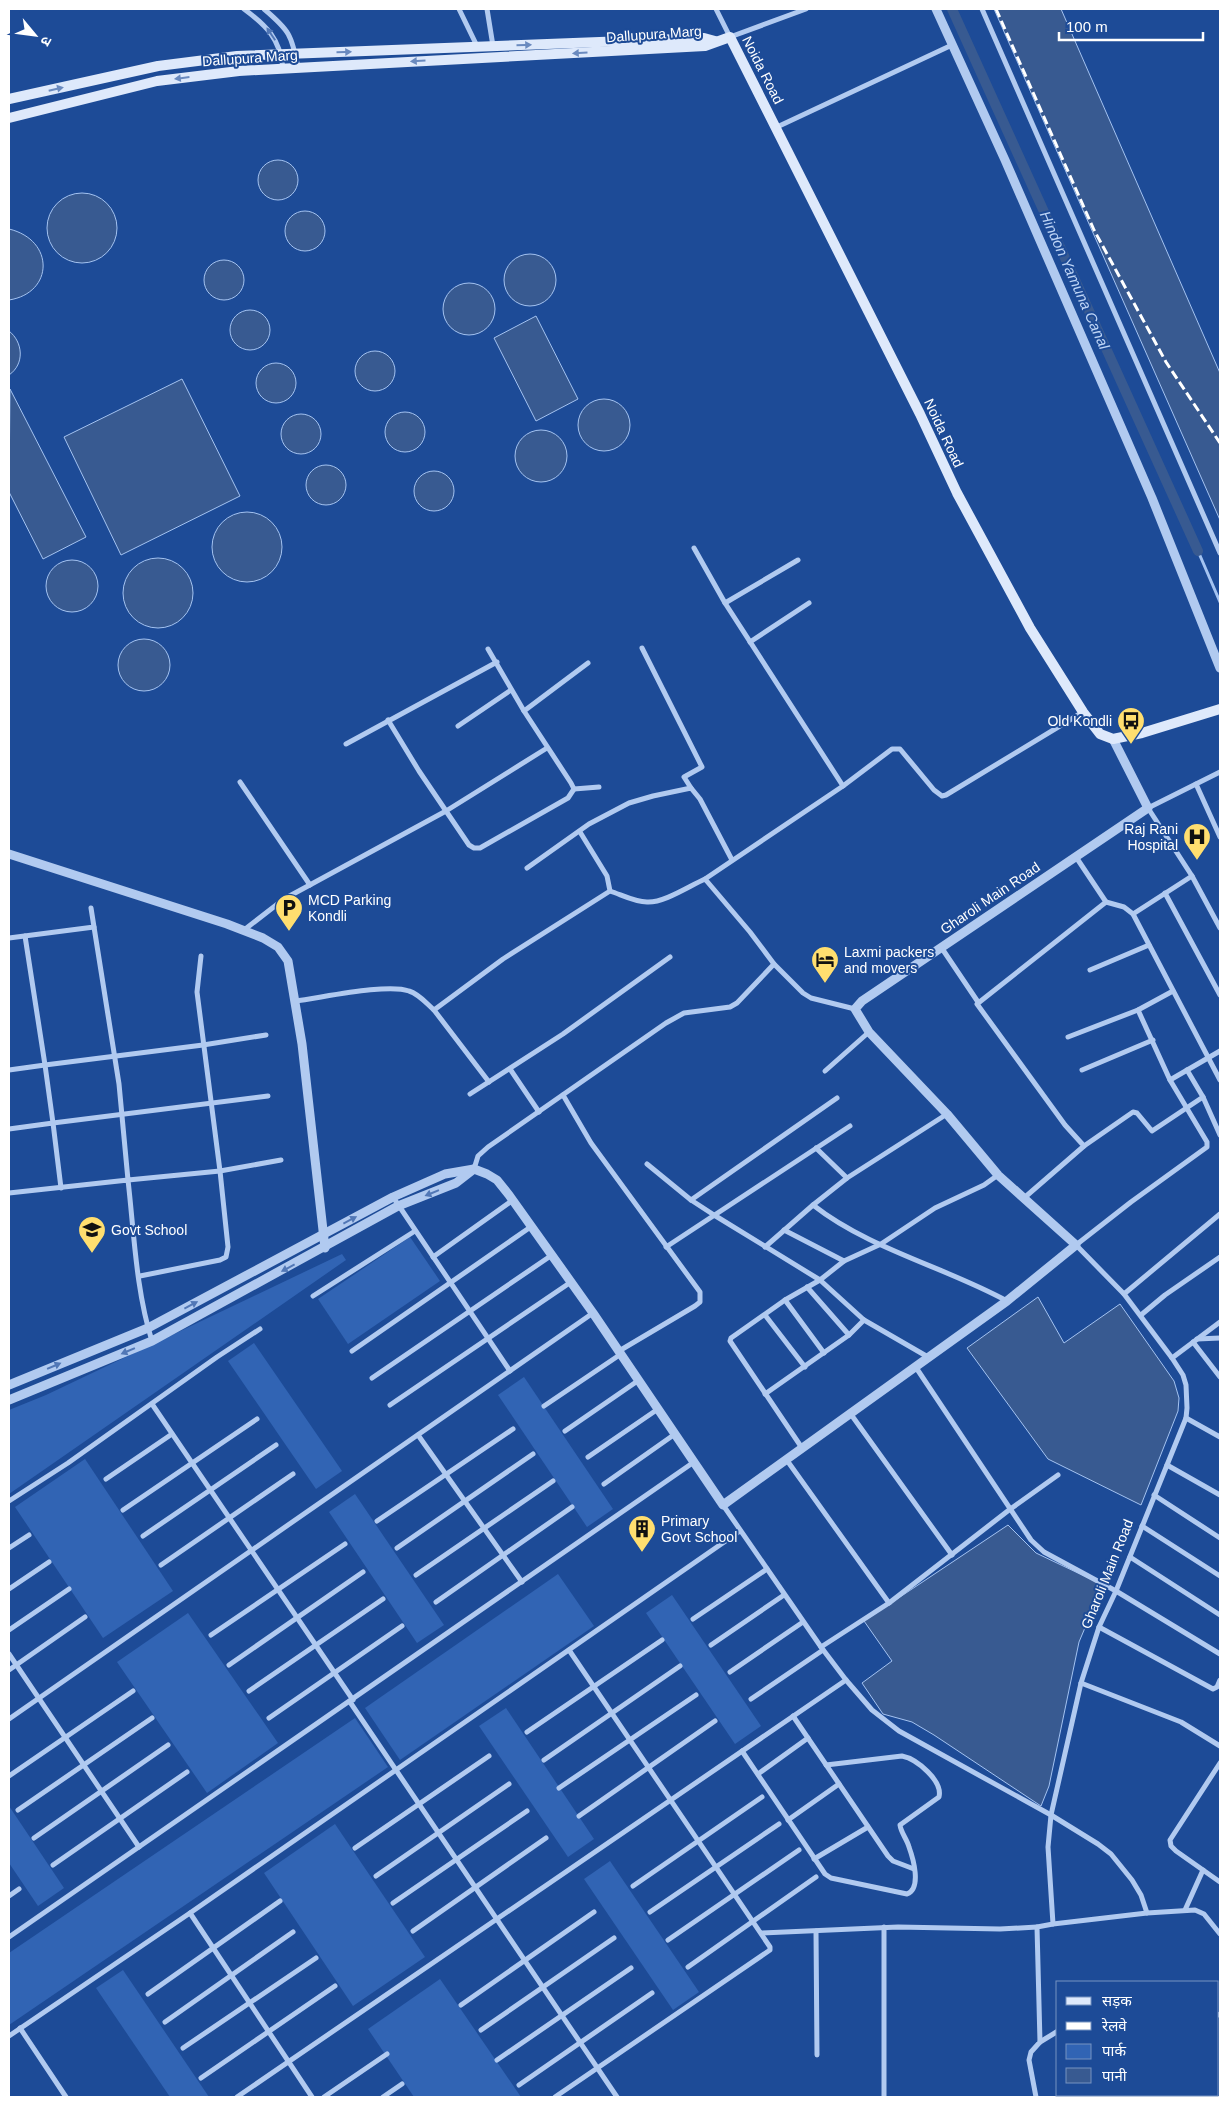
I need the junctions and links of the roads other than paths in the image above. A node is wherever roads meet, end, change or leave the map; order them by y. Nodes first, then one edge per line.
1 (244, 9) edge
2 (264, 9) edge
3 (459, 9) edge
4 (487, 9) edge
5 (716, 9) edge
6 (806, 9) edge
7 (936, 9) edge
8 (982, 9) edge
9 (730, 37) junction
10 (715, 41) junction
11 (952, 45) junction
12 (477, 46) junction
13 (493, 46) junction
14 (282, 54) junction
15 (296, 54) junction
16 (283, 68) junction
17 (298, 68) junction
18 (9, 99) edge
19 (9, 118) edge
20 (777, 127) junction
21 (694, 548) dead end
22 (1220, 552) edge
23 (798, 560) dead end
24 (725, 603) junction
25 (809, 603) dead end
26 (750, 642) junction
27 (642, 648) dead end
28 (488, 649) dead end
29 (497, 662) junction
30 (588, 663) dead end
31 (1220, 668) edge
32 (511, 690) junction
33 (1220, 708) edge
34 (524, 711) junction
35 (1083, 712) junction
36 (388, 720) junction
37 (458, 726) dead end
38 (1113, 739) junction
39 (346, 744) dead end
40 (547, 748) junction
41 (1220, 772) edge
42 (240, 782) dead end
43 (1196, 784) junction
44 (843, 786) junction
45 (599, 787) dead end
46 (691, 788) junction
47 (574, 789) junction
48 (1148, 808) junction
49 (446, 811) junction
50 (580, 832) junction
51 (1220, 838) edge
52 (9, 854) edge
53 (1076, 857) junction
54 (732, 860) junction
55 (527, 868) dead end
56 (1192, 876) junction
57 (705, 879) junction
58 (310, 885) junction
59 (610, 891) junction
60 (1165, 893) junction
61 (1106, 902) junction
62 (91, 908) dead end
63 (1132, 914) junction
64 (94, 927) junction
65 (1220, 928) edge
66 (243, 931) junction
67 (25, 936) junction
68 (9, 938) edge
69 (1149, 945) junction
70 (941, 948) junction
71 (201, 956) dead end
72 (670, 957) dead end
73 (774, 964) junction
74 (1090, 970) dead end
75 (1174, 991) junction
76 (1220, 996) edge
77 (295, 1002) junction
78 (978, 1002) junction
79 (856, 1009) junction
80 (434, 1010) junction
81 (1138, 1010) junction
82 (869, 1032) junction
83 (266, 1035) dead end
84 (1068, 1038) dead end
85 (1153, 1040) junction
86 (202, 1045) junction
87 (1220, 1051) edge
88 (114, 1056) junction
89 (1209, 1058) junction
90 (44, 1065) junction
91 (510, 1069) junction
92 (9, 1070) edge
93 (1082, 1070) dead end
94 (1187, 1070) junction
95 (825, 1071) dead end
96 (1170, 1080) junction
97 (1220, 1080) edge
98 (489, 1082) junction
99 (470, 1094) dead end
100 (563, 1095) junction
101 (268, 1096) dead end
102 (1203, 1097) junction
103 (837, 1098) dead end
104 (212, 1104) junction
105 (1185, 1108) junction
106 (539, 1112) junction
107 (946, 1114) junction
108 (121, 1116) junction
109 (54, 1123) junction
110 (850, 1126) dead end
111 (9, 1129) edge
112 (1220, 1136) edge
113 (1084, 1146) junction
114 (816, 1148) junction
115 (282, 1160) dead end
116 (647, 1164) dead end
117 (474, 1169) junction
118 (220, 1171) junction
119 (998, 1175) junction
120 (847, 1178) junction
121 (128, 1180) junction
122 (61, 1188) junction
123 (9, 1193) edge
124 (392, 1198) junction
125 (1024, 1198) junction
126 (513, 1200) junction
127 (691, 1200) junction
128 (813, 1204) junction
129 (398, 1206) junction
130 (1220, 1214) edge
131 (714, 1215) junction
132 (532, 1226) junction
133 (784, 1230) junction
134 (415, 1231) junction
135 (324, 1234) junction
136 (881, 1244) junction
137 (1076, 1245) junction
138 (666, 1247) junction
139 (765, 1247) junction
140 (325, 1248) junction
141 (552, 1255) junction
142 (433, 1257) junction
143 (1220, 1258) edge
144 (844, 1261) junction
145 (140, 1276) junction
146 (820, 1280) junction
147 (571, 1282) junction
148 (450, 1283) junction
149 (807, 1286) junction
150 (1124, 1294) junction
151 (313, 1296) dead end
152 (785, 1300) junction
153 (1008, 1300) junction
154 (470, 1312) junction
155 (594, 1313) junction
156 (765, 1315) junction
157 (1141, 1315) junction
158 (864, 1320) junction
159 (1220, 1322) edge
160 (148, 1328) junction
161 (260, 1329) dead end
162 (848, 1335) junction
163 (488, 1338) junction
164 (1220, 1338) edge
165 (1195, 1340) junction
166 (152, 1341) junction
167 (352, 1351) dead end
168 (620, 1352) junction
169 (824, 1353) junction
170 (928, 1357) junction
171 (1172, 1358) junction
172 (915, 1366) junction
173 (805, 1367) junction
174 (510, 1371) junction
175 (372, 1378) dead end
176 (1220, 1378) edge
177 (639, 1380) junction
178 (9, 1385) edge
179 (765, 1394) junction
180 (9, 1400) edge
181 (152, 1404) junction
182 (390, 1405) dead end
183 (544, 1406) dead end
184 (658, 1409) junction
185 (850, 1413) junction
186 (1186, 1418) junction
187 (257, 1419) dead end
188 (513, 1429) dead end
189 (565, 1431) dead end
190 (172, 1434) junction
191 (675, 1434) junction
192 (418, 1435) junction
193 (1220, 1437) edge
194 (276, 1446) dead end
195 (802, 1448) junction
196 (533, 1454) dead end
197 (588, 1458) dead end
198 (786, 1459) junction
199 (694, 1462) junction
200 (192, 1463) junction
201 (1167, 1465) junction
202 (293, 1474) dead end
203 (446, 1474) junction
204 (1058, 1475) dead end
205 (106, 1479) dead end
206 (553, 1481) dead end
207 (604, 1484) dead end
208 (210, 1490) junction
209 (1154, 1495) junction
210 (1220, 1495) edge
211 (9, 1501) edge
212 (465, 1501) junction
213 (722, 1505) junction
214 (572, 1507) dead end
215 (123, 1510) dead end
216 (1009, 1510) junction
217 (229, 1518) junction
218 (377, 1522) dead end
219 (1142, 1526) junction
220 (484, 1528) junction
221 (740, 1531) junction
222 (29, 1534) dead end
223 (143, 1536) dead end
224 (1220, 1538) edge
225 (345, 1544) dead end
226 (9, 1548) edge
227 (397, 1548) dead end
228 (251, 1551) junction
229 (503, 1555) junction
230 (952, 1555) junction
231 (1130, 1557) junction
232 (49, 1562) dead end
233 (161, 1564) dead end
234 (766, 1569) junction
235 (363, 1572) dead end
236 (416, 1574) dead end
237 (1220, 1576) edge
238 (522, 1582) junction
239 (69, 1588) dead end
240 (9, 1589) edge
241 (278, 1590) junction
242 (1116, 1591) junction
243 (784, 1595) junction
244 (383, 1599) dead end
245 (436, 1602) dead end
246 (889, 1602) junction
247 (1220, 1615) edge
248 (85, 1617) dead end
249 (297, 1618) junction
250 (693, 1619) dead end
251 (803, 1622) junction
252 (402, 1626) dead end
253 (1099, 1627) junction
254 (9, 1630) edge
255 (211, 1635) dead end
256 (662, 1640) dead end
257 (316, 1645) junction
258 (711, 1645) dead end
259 (822, 1648) junction
260 (569, 1650) junction
261 (9, 1654) edge
262 (1220, 1654) edge
263 (16, 1665) junction
264 (230, 1665) dead end
265 (680, 1666) dead end
266 (9, 1670) edge
267 (334, 1672) junction
268 (730, 1672) dead end
269 (846, 1680) junction
270 (1220, 1680) edge
271 (1082, 1683) junction
272 (594, 1686) junction
273 (249, 1691) dead end
274 (133, 1692) dead end
275 (696, 1695) dead end
276 (39, 1698) junction
277 (751, 1699) dead end
278 (352, 1701) junction
279 (612, 1713) junction
280 (793, 1716) junction
281 (152, 1718) dead end
282 (269, 1718) dead end
283 (9, 1719) edge
284 (715, 1721) dead end
285 (527, 1732) dead end
286 (65, 1738) junction
287 (808, 1738) junction
288 (630, 1740) junction
289 (168, 1745) dead end
290 (1220, 1746) edge
291 (742, 1751) junction
292 (489, 1756) dead end
293 (544, 1760) dead end
294 (1220, 1763) edge
295 (84, 1765) junction
296 (826, 1765) junction
297 (649, 1767) junction
298 (396, 1769) junction
299 (187, 1772) dead end
300 (758, 1774) junction
301 (9, 1776) edge
302 (509, 1784) dead end
303 (839, 1784) junction
304 (559, 1788) dead end
305 (102, 1791) junction
306 (762, 1797) dead end
307 (671, 1800) junction
308 (419, 1804) junction
309 (18, 1810) dead end
310 (527, 1811) dead end
311 (1051, 1815) junction
312 (579, 1816) dead end
313 (120, 1818) junction
314 (788, 1820) junction
315 (780, 1824) dead end
316 (868, 1827) junction
317 (439, 1833) junction
318 (34, 1838) dead end
319 (546, 1838) dead end
320 (698, 1841) junction
321 (139, 1847) junction
322 (355, 1848) dead end
323 (799, 1850) dead end
324 (814, 1859) junction
325 (457, 1860) junction
326 (53, 1865) dead end
327 (716, 1867) junction
328 (914, 1869) junction
329 (1203, 1870) junction
330 (376, 1876) dead end
331 (816, 1878) dead end
332 (1220, 1882) edge
333 (632, 1886) dead end
334 (476, 1888) junction
335 (19, 1889) dead end
336 (735, 1894) junction
337 (9, 1896) edge
338 (280, 1901) dead end
339 (393, 1903) dead end
340 (1185, 1910) junction
341 (594, 1912) dead end
342 (650, 1912) dead end
343 (190, 1913) junction
344 (1147, 1913) junction
345 (497, 1919) junction
346 (753, 1922) junction
347 (1053, 1924) junction
348 (884, 1927) junction
349 (1037, 1927) junction
350 (414, 1931) dead end
351 (816, 1931) junction
352 (293, 1932) dead end
353 (761, 1933) junction
354 (1220, 1934) edge
355 (9, 1937) edge
356 (614, 1938) dead end
357 (668, 1940) dead end
358 (213, 1948) junction
359 (316, 1958) dead end
360 (525, 1960) junction
361 (688, 1967) dead end
362 (631, 1968) dead end
363 (231, 1975) junction
364 (335, 1986) dead end
365 (543, 1987) junction
366 (652, 1993) dead end
367 (148, 1994) dead end
368 (250, 2003) junction
369 (461, 2005) dead end
370 (562, 2016) junction
371 (165, 2022) dead end
372 (20, 2028) junction
373 (481, 2030) dead end
374 (268, 2031) junction
375 (1056, 2033) edge
376 (9, 2036) edge
377 (1040, 2042) junction
378 (580, 2043) junction
379 (183, 2048) dead end
380 (386, 2054) dead end
381 (816, 2055) dead end
382 (497, 2060) dead end
383 (289, 2062) junction
384 (597, 2068) junction
385 (201, 2078) dead end
386 (402, 2084) dead end
387 (519, 2086) dead end
388 (66, 2097) edge
389 (237, 2097) edge
390 (312, 2097) edge
391 (324, 2097) edge
392 (383, 2097) edge
393 (555, 2097) edge
394 (617, 2097) edge
395 (884, 2097) edge
396 (1036, 2097) edge

14 -> 1 street
2 - 15 street
3 - 12 street
4 - 13 street
5 - 9 street
6 - 9 street
7 - 11 street
8 - 22 street
9 - 10 main road, Noida Road
9 - 20 main road, Noida Road
13 -> 10 main road, Dallupura Marg
10 -> 17 main road, Dallupura Marg
11 - 20 street
11 - 31 street
12 - 13 main road, Dallupura Marg
15 -> 12 main road, Dallupura Marg
14 - 15 main road, Dallupura Marg
14 - 16 street
18 -> 14 main road, Dallupura Marg
15 - 17 street
16 - 17 main road, Dallupura Marg
16 -> 19 main road, Dallupura Marg
20 - 35 main road, Noida Road
21 - 24 street
23 - 24 street
24 - 26 street
25 - 26 street
26 - 44 street
27 - 46 street
28 - 29 street
29 - 32 street
29 - 36 street
30 - 34 street
32 - 34 street
32 - 37 street
33 - 38 main road
34 - 40 street
35 - 38 main road, Noida Road
35 - 44 street
36 - 39 street
36 - 49 street
38 - 48 street
40 - 47 street
40 - 49 street
41 - 43 street
42 - 58 street
43 - 48 street
43 - 51 street
44 - 54 street
45 - 47 street
46 - 50 street
46 - 54 street
47 - 49 street
48 - 53 street, Gharoli Main Road
48 - 56 street
49 - 58 street
50 - 55 street
50 - 59 street
52 - 66 street
53 - 61 street
53 - 70 street, Gharoli Main Road
54 - 57 street
56 - 60 street
56 - 65 street
57 - 59 street
57 - 73 street
58 - 66 street
59 - 80 street
60 - 63 street
60 - 76 street
61 - 63 street
61 - 78 street
62 - 64 street
63 - 69 street
64 - 67 street
64 - 88 street
66 - 77 street
67 - 68 street
67 - 90 street
69 - 74 street
69 - 75 street
70 - 78 street
70 - 79 street, Gharoli Main Road
71 - 86 street
72 - 91 street
73 - 79 street
73 - 100 street
75 - 81 street
75 - 89 street
77 - 80 street
77 - 135 street
78 - 113 street
79 - 82 street, Gharoli Main Road
80 - 98 street
81 - 84 street
81 - 85 street
82 - 95 street
82 - 107 street, Gharoli Main Road
83 - 86 street
85 - 93 street
85 - 96 street
86 - 88 street
86 - 104 street
87 - 89 street
88 - 90 street
88 - 108 street
89 - 94 street
89 - 97 street
90 - 92 street
90 - 109 street
91 - 98 street
91 - 106 street
94 - 96 street
94 - 102 street
96 - 105 street
98 - 99 street
100 - 106 street
100 - 138 street
101 - 104 street
102 - 105 street
102 - 112 street
103 - 127 street
104 - 108 street
104 - 118 street
105 - 113 street
105 - 137 street
106 - 117 street
107 - 119 street, Gharoli Main Road
107 - 120 street
108 - 109 street
108 - 121 street
109 - 111 street
109 - 122 street
110 - 114 street
113 - 125 street
114 - 120 street
114 - 131 street
115 - 118 street
116 - 127 street
117 - 124 street
117 - 126 street
117 -> 129 street
118 - 121 street
118 - 145 street
119 - 125 street, Gharoli Main Road
119 - 136 street
120 - 128 street
121 - 122 street
121 - 145 street
122 - 123 street
124 - 129 street
135 -> 124 street
125 - 137 street, Gharoli Main Road
126 - 132 street
126 - 142 street
127 - 131 street
128 - 133 street
128 - 136 street
129 - 134 street
129 - 140 street
130 - 150 street
131 - 138 street
131 - 139 street
132 - 141 street
132 - 148 street
133 - 139 street
133 - 144 street
134 - 142 street
134 - 151 street
135 - 140 street
160 -> 135 street
136 - 144 street
136 - 153 street
137 - 150 street, Gharoli Main Road
137 - 153 street
138 - 168 street
139 - 146 street
140 -> 166 street
141 - 147 street
141 - 154 street
142 - 148 street
143 - 157 street
144 - 146 street
145 - 160 street
146 - 149 street
146 - 158 street
147 - 155 street
147 - 163 street
148 - 154 street
148 - 167 street
149 - 152 street
149 - 162 street
150 - 157 street, Gharoli Main Road
152 - 156 street
152 - 169 street
153 - 170 street
154 - 163 street
154 - 175 street
155 - 168 street
155 - 174 street
156 - 173 street
156 - 179 street
157 - 171 street, Gharoli Main Road
158 - 162 street
158 - 170 street
159 - 165 street
160 - 166 street
178 -> 160 street
161 - 181 street
162 - 169 street
163 - 174 street
163 - 182 street
164 - 165 street
165 - 171 street
165 - 176 street
166 -> 180 street
168 - 177 street
168 - 183 street
169 - 173 street
170 - 172 street
171 - 186 street, Gharoli Main Road
172 - 185 street
172 - 216 street
173 - 179 street
174 - 192 street
177 - 184 street
177 - 189 street
179 - 195 street
181 - 190 street
181 - 211 street
184 - 191 street
184 - 197 street
185 - 195 street
185 - 230 street
186 - 193 street
186 - 201 street, Gharoli Main Road
187 - 200 street
188 - 203 street
190 - 200 street
190 - 205 street
191 - 199 street
191 - 207 street
192 - 203 street
192 - 228 street
194 - 208 street
195 - 198 street
196 - 212 street
198 - 213 street
198 - 246 street
199 - 213 street
199 - 238 street
200 - 208 street
200 - 215 street
201 - 209 street, Gharoli Main Road
201 - 210 street
202 - 217 street
203 - 212 street
203 - 218 street
204 - 216 street
206 - 220 street
208 - 217 street
208 - 223 street
209 - 219 street, Gharoli Main Road
209 - 224 street
212 - 220 street
212 - 227 street
213 - 221 street
214 - 229 street
216 - 230 street
216 - 242 street
217 - 228 street
217 - 233 street
219 - 231 street, Gharoli Main Road
219 - 237 street
220 - 229 street
220 - 236 street
221 - 234 street
221 - 260 street
222 - 226 street
225 - 241 street
228 - 241 street
228 - 276 street
229 - 238 street
229 - 245 street
230 - 246 street
231 - 242 street, Gharoli Main Road
231 - 247 street
232 - 240 street
234 - 243 street
234 - 250 street
235 - 249 street
238 - 278 street
239 - 254 street
241 - 249 street
241 - 255 street
242 - 253 street, Gharoli Main Road
242 - 262 street
243 - 251 street
243 - 258 street
244 - 257 street
246 - 259 street
248 - 263 street
249 - 257 street
249 - 264 street
251 - 259 street
251 - 268 street
252 - 267 street
253 - 270 street
253 - 271 street, Gharoli Main Road
256 - 272 street
257 - 267 street
257 - 273 street
259 - 269 street
259 - 277 street
260 - 272 street
260 - 298 street
261 - 263 street
263 - 266 street
263 - 276 street
265 - 279 street
267 - 278 street
267 - 282 street
269 - 280 street
269 - 311 street
271 - 290 street
271 - 311 street, Gharoli Main Road
272 - 279 street
272 - 285 street
274 - 286 street
275 - 288 street
276 - 283 street
276 - 286 street
278 - 298 street
278 - 321 street
279 - 288 street
279 - 293 street
280 - 287 street
280 - 291 street
281 - 295 street
284 - 297 street
286 - 295 street
286 - 301 street
287 - 296 street
287 - 300 street
288 - 297 street
288 - 304 street
289 - 305 street
291 - 300 street
291 - 307 street
292 - 308 street
294 - 329 street
295 - 305 street
295 - 309 street
296 - 303 street
296 - 328 street
297 - 307 street
297 - 312 street
298 - 308 street
298 - 343 street
299 - 313 street
300 - 314 street
302 - 317 street
303 - 314 street
303 - 316 street
305 - 313 street
305 - 318 street
306 - 320 street
307 - 320 street
307 - 345 street
308 - 317 street
308 - 322 street
310 - 325 street
311 - 344 street
311 - 347 street, Gharoli Main Road
313 - 321 street
313 - 326 street
314 - 324 street
315 - 327 street
316 - 324 street
316 - 328 street
317 - 325 street
317 - 330 street
319 - 334 street
320 - 327 street
320 - 333 street
321 - 355 street
323 - 336 street
324 - 328 street
325 - 334 street
325 - 339 street
327 - 336 street
327 - 342 street
329 - 332 street
329 - 340 street
331 - 346 street
334 - 345 street
334 - 350 street
335 - 337 street
336 - 346 street
336 - 357 street
338 - 358 street
340 - 344 street
340 - 354 street
341 - 360 street
343 - 358 street
343 - 372 street
344 - 347 street
345 - 360 street
345 - 383 street
346 - 353 street
346 - 361 street
347 - 349 street
348 - 349 street
348 - 351 street
348 - 395 street
349 - 377 street
351 - 353 street
351 - 381 street
352 - 363 street
353 - 384 street
356 - 365 street
358 - 363 street
358 - 367 street
359 - 368 street
360 - 365 street
360 - 369 street
362 - 370 street
363 - 368 street
363 - 371 street
364 - 374 street
365 - 370 street
365 - 373 street
366 - 378 street
368 - 374 street
368 - 379 street
370 - 378 street
370 - 382 street
372 - 376 street
372 - 388 street
374 - 383 street
374 - 385 street
375 - 377 street
377 - 396 street
378 - 384 street
378 - 387 street
380 - 391 street
383 - 389 street
383 - 390 street
384 - 393 street
384 - 394 street
386 - 392 street

